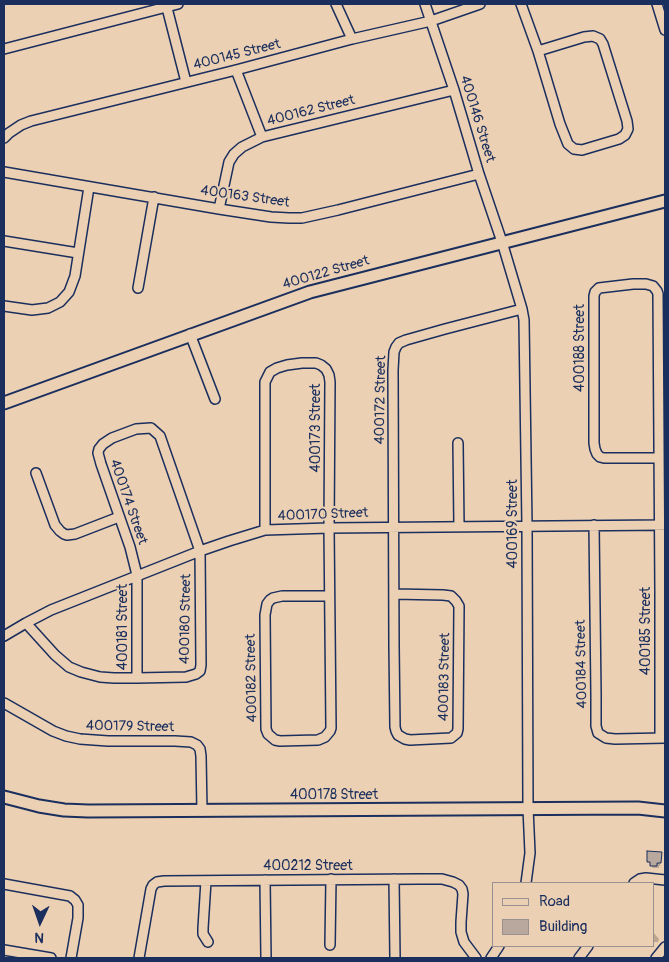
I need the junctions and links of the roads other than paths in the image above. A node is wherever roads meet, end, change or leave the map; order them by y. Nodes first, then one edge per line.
1 (178, 4) edge
2 (336, 4) edge
3 (425, 4) edge
4 (480, 4) edge
5 (521, 4) edge
6 (656, 4) edge
7 (166, 5) edge
8 (431, 21) junction
9 (665, 30) edge
10 (352, 39) junction
11 (4, 49) edge
12 (538, 52) junction
13 (236, 70) junction
14 (186, 82) junction
15 (454, 90) junction
16 (262, 137) junction
17 (4, 138) edge
18 (4, 172) edge
19 (479, 174) junction
20 (89, 187) junction
21 (154, 197) junction
22 (665, 201) edge
23 (219, 209) junction
24 (4, 241) edge
25 (502, 242) junction
26 (78, 253) junction
27 (138, 288) dead end
28 (4, 306) edge
29 (522, 309) junction
30 (190, 334) junction
31 (215, 399) dead end
32 (4, 403) edge
33 (458, 443) dead end
34 (659, 458) junction
35 (36, 473) dead end
36 (120, 517) junction
37 (594, 525) junction
38 (662, 525) edge
39 (526, 526) junction
40 (394, 527) junction
41 (459, 527) junction
42 (329, 528) junction
43 (265, 530) junction
44 (200, 552) junction
45 (137, 576) junction
46 (662, 592) edge
47 (394, 594) junction
48 (329, 596) junction
49 (26, 623) junction
50 (4, 636) edge
51 (137, 678) junction
52 (4, 703) edge
53 (663, 738) edge
54 (4, 797) edge
55 (528, 808) junction
56 (202, 811) junction
57 (665, 811) edge
58 (330, 879) junction
59 (394, 879) junction
60 (265, 880) junction
61 (665, 880) edge
62 (206, 881) junction
63 (526, 882) edge
64 (636, 882) edge
65 (4, 884) edge
66 (208, 942) dead end
67 (330, 945) dead end
68 (499, 947) edge
69 (587, 947) edge
70 (665, 947) edge
71 (4, 950) edge
72 (51, 958) edge
73 (71, 958) edge
74 (139, 958) edge
75 (266, 958) edge
76 (395, 958) edge
77 (476, 958) edge
78 (491, 958) edge
79 (579, 958) edge
80 (656, 958) edge

1 - 7 street
2 - 10 street
3 - 8 street, 400146 Street
4 - 8 street, 400145 Street
5 - 12 street
6 - 9 street
7 - 11 street
7 - 14 street
8 - 10 street, 400145 Street
8 - 15 street, 400146 Street
10 - 13 street, 400145 Street
12 - 12 street
13 - 14 street, 400145 Street
13 - 16 street
14 - 17 street, 400145 Street
15 - 16 street, 400162 Street
15 - 19 street, 400146 Street
16 - 23 street, 400162 Street
18 - 20 street, 400163 Street
19 - 23 street, 400163 Street
19 - 25 street, 400146 Street
20 - 21 street, 400163 Street
20 - 26 street
21 - 23 street, 400163 Street
21 - 27 street
22 - 25 street, 400122 Street
24 - 26 street
25 - 29 street, 400169 Street
25 - 30 street, 400122 Street
26 - 28 street
29 - 39 street, 400169 Street
29 - 40 street, 400172 Street
30 - 31 street
30 - 32 street, 400122 Street
33 - 41 street
34 - 34 street, 400188 Street
34 - 38 street, 400188 Street
35 - 36 street
36 - 44 street, 400174 Street
36 - 45 street, 400174 Street
37 - 38 street, 400170 Street
37 - 39 street, 400170 Street
37 - 53 street, 400184 Street
38 - 46 street, 400185 Street
39 - 41 street, 400170 Street
39 - 55 street, 400169 Street
40 - 41 street, 400170 Street
40 - 42 street, 400170 Street
40 - 47 street, 400183 Street
42 - 43 street, 400170 Street
42 - 43 street, 400173 Street
42 - 48 street, 400182 Street
43 - 44 street, 400170 Street
44 - 45 street, 400170 Street
44 - 51 street, 400180 Street
45 - 49 street, 400170 Street
45 - 51 street, 400181 Street
46 - 53 street, 400185 Street
47 - 47 street, 400183 Street
48 - 48 street, 400182 Street
49 - 50 street, 400170 Street
49 - 51 street, 400180 Street
52 - 56 street, 400179 Street
54 - 56 street, 400178 Street
55 - 56 street, 400178 Street
55 - 57 street, 400178 Street
55 - 63 street, 400169 Street
58 - 59 street, 400212 Street
58 - 60 street, 400212 Street
58 - 67 street
59 - 76 street
59 - 77 street, 400212 Street
60 - 62 street, 400212 Street
60 - 75 street
61 - 64 street
62 - 66 street
62 - 74 street, 400212 Street
65 - 73 street
68 - 78 street
69 - 79 street
70 - 80 street
71 - 72 street

